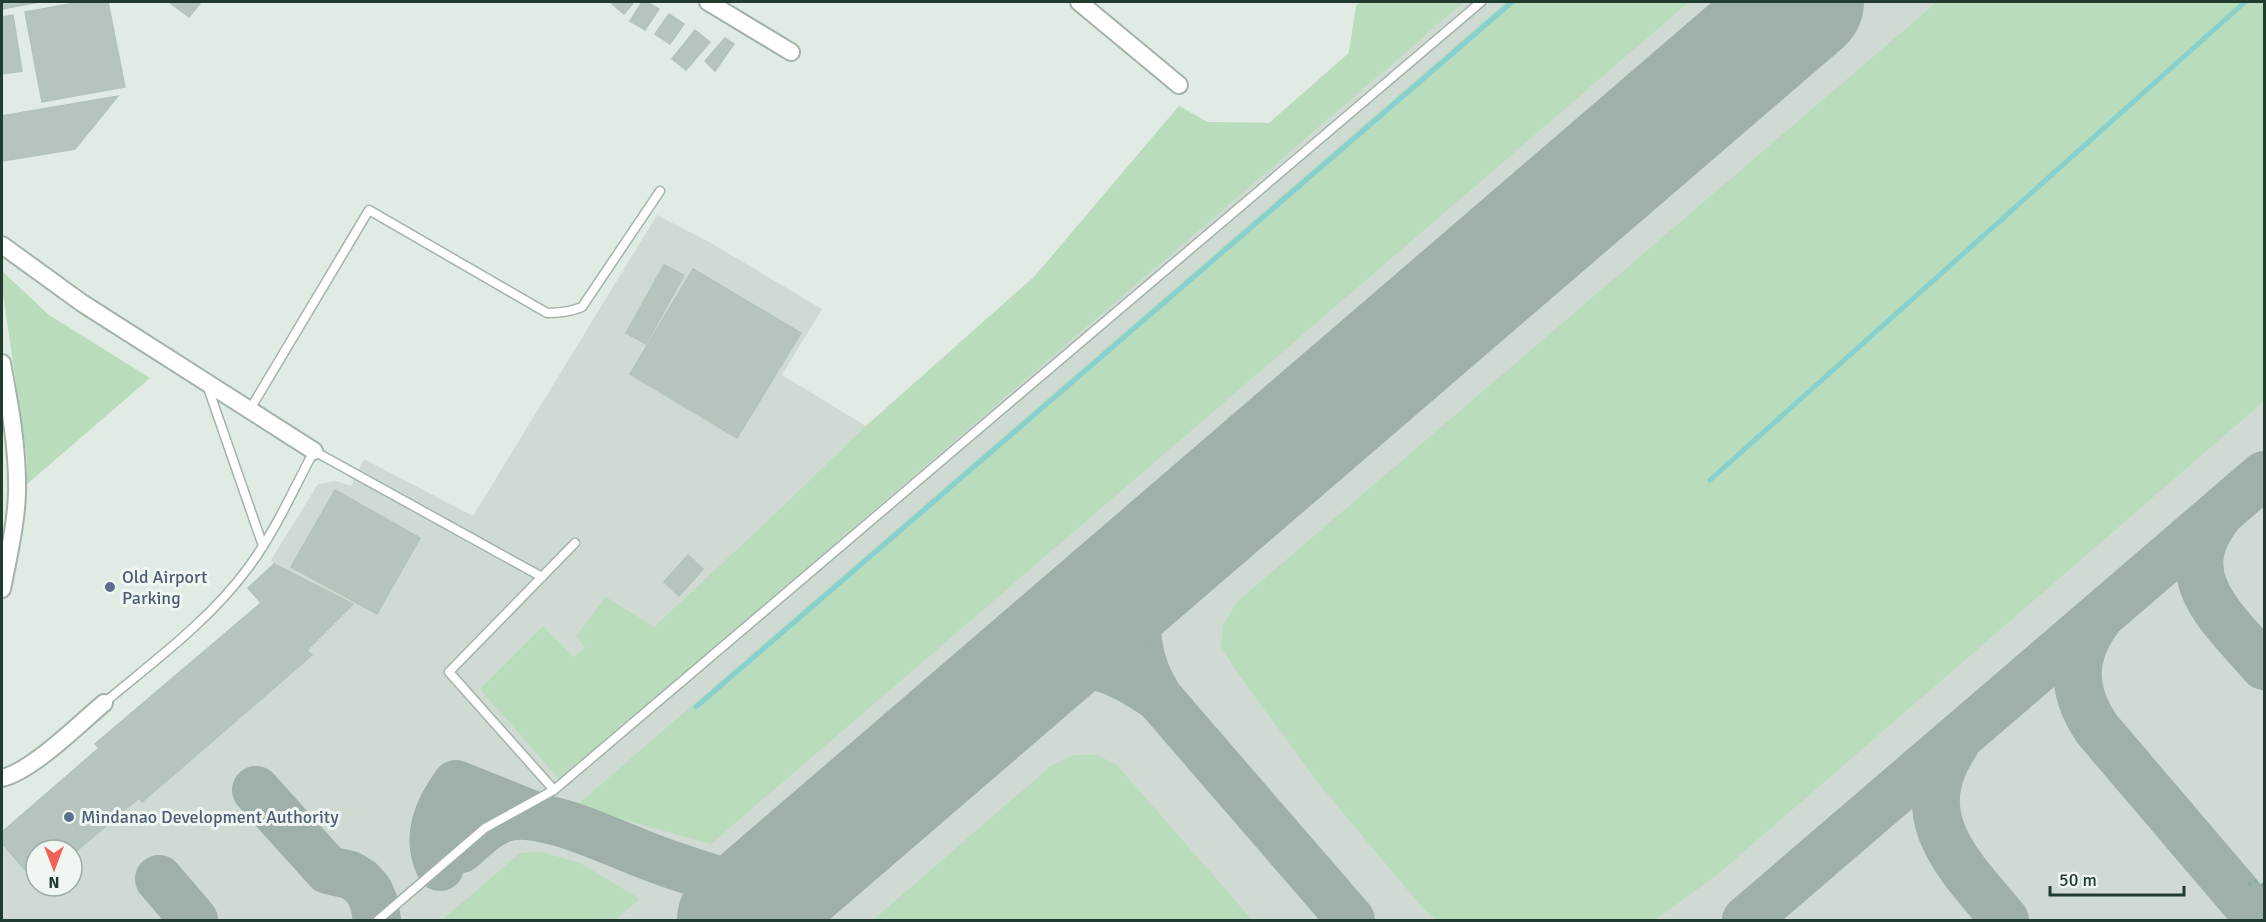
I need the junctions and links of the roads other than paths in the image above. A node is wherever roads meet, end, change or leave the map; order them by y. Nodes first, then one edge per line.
1 (708, 2) edge
2 (1079, 2) edge
3 (1481, 2) edge
4 (791, 52) dead end
5 (1179, 85) dead end
6 (660, 191) dead end
7 (2, 245) edge
8 (2, 363) edge
9 (207, 385) junction
10 (249, 411) junction
11 (314, 451) junction
12 (575, 543) dead end
13 (263, 546) junction
14 (542, 577) junction
15 (2, 590) edge
16 (104, 703) joint
17 (2, 778) edge
18 (554, 790) junction
19 (378, 921) edge

1 - 4 street
2 - 5 street
3 - 18 lane
6 - 10 lane
7 - 9 street
8 - 15 street
9 - 10 street
9 - 13 lane
10 - 11 street
11 - 13 lane
11 - 14 lane
12 - 14 lane
13 - 16 lane
14 - 18 lane
16 - 17 street
18 - 19 lane

